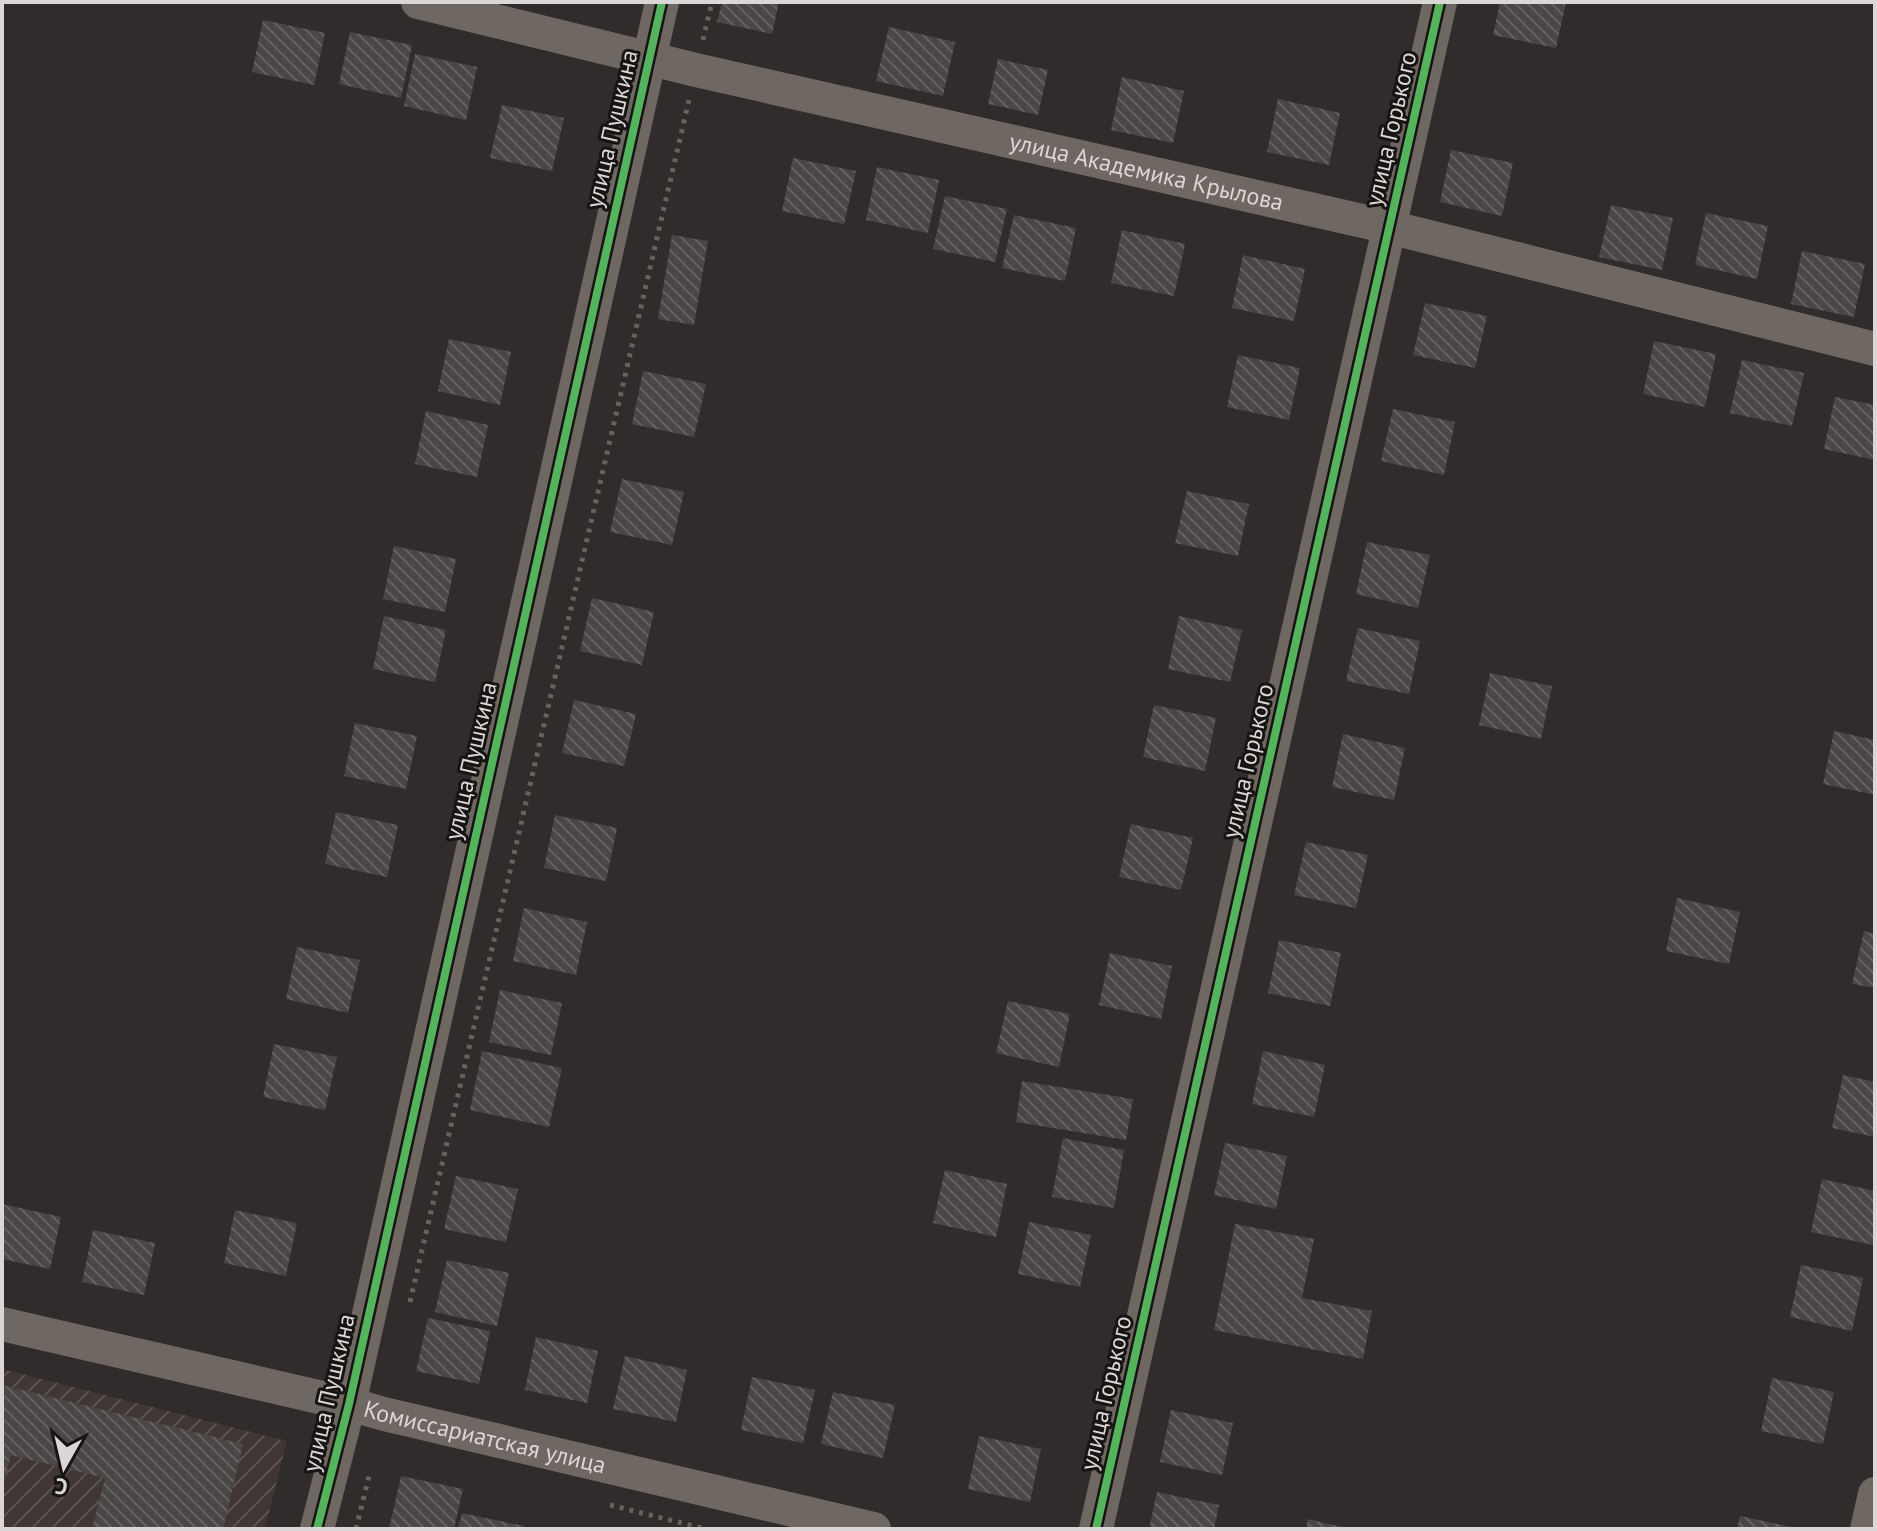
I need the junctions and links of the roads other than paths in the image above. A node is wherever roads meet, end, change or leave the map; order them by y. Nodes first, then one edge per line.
1 (418, 2) edge
2 (662, 2) edge
3 (1440, 2) edge
4 (648, 59) junction
5 (1389, 227) junction
6 (1875, 349) edge
7 (2, 1324) edge
8 (349, 1404) junction
9 (1875, 1494) edge
10 (317, 1529) edge
11 (874, 1529) edge
12 (1096, 1529) edge
13 (1867, 1529) edge

1 - 4 street, улица Академика Крылова
2 - 4 street, улица Пушкина
3 - 5 street, улица Горького
4 - 5 street, улица Академика Крылова
4 - 8 street, улица Пушкина
5 - 6 street, улица Академика Крылова
5 - 12 street, улица Горького
7 - 8 street, Комиссариатская улица
8 - 10 street, улица Пушкина
8 - 11 street, Комиссариатская улица
9 - 13 street

